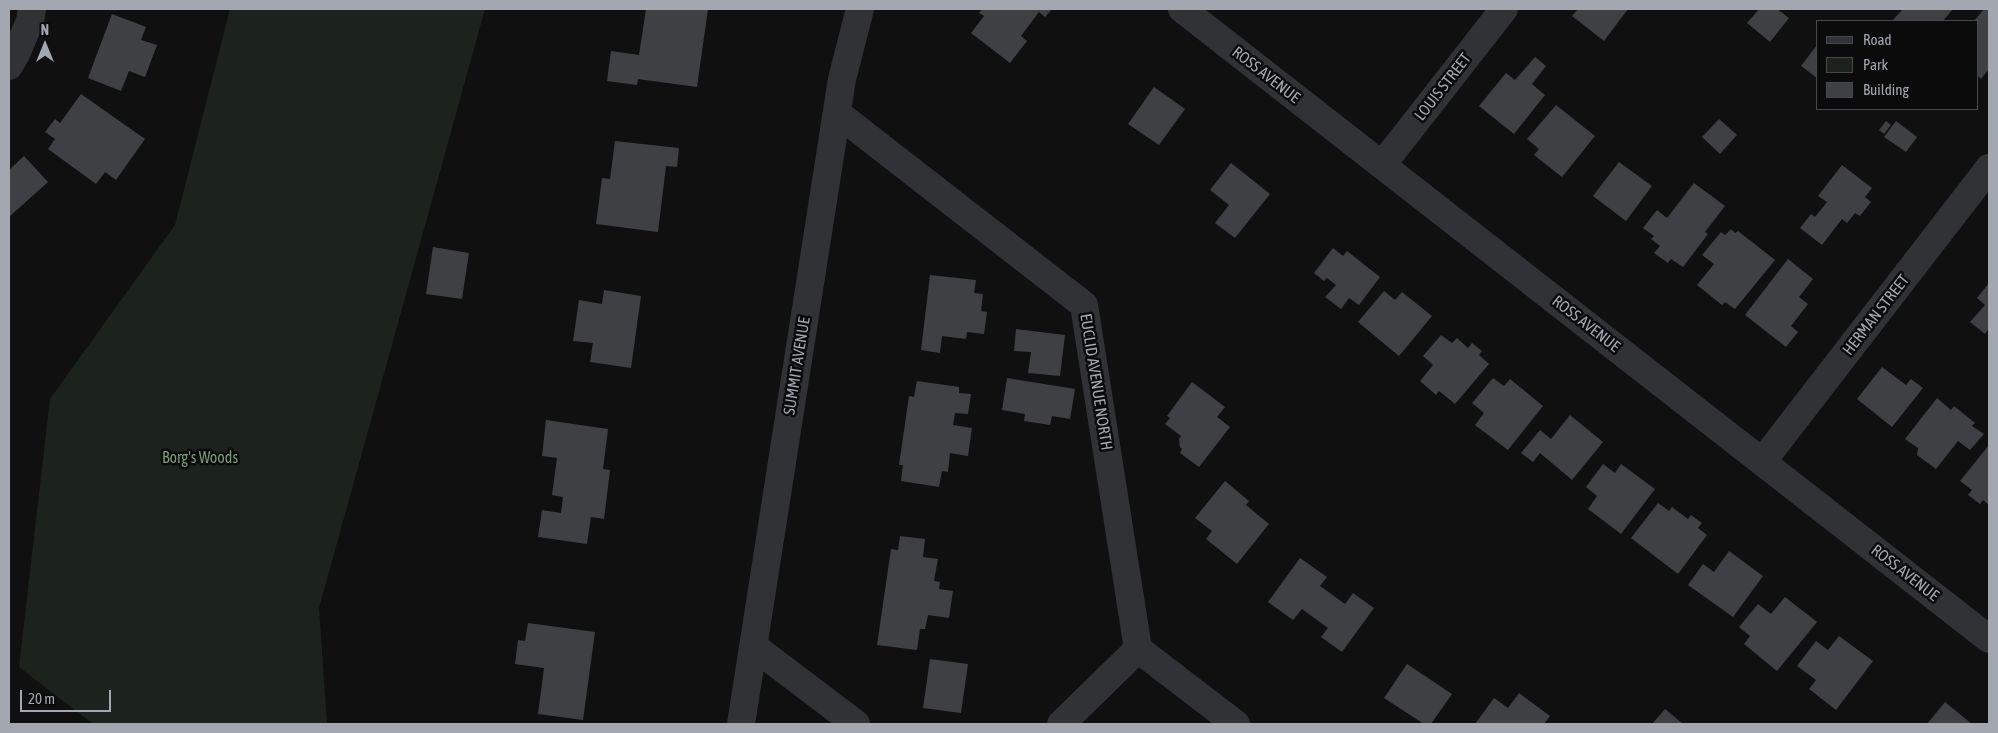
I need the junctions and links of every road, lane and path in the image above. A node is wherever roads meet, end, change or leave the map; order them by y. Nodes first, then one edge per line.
1 (32, 9) edge
2 (860, 9) edge
3 (1182, 9) edge
4 (1504, 9) edge
5 (9, 66) edge
6 (837, 113) junction
7 (1382, 165) junction
8 (1989, 168) edge
9 (1762, 462) junction
10 (1989, 639) edge
11 (753, 646) junction
12 (1138, 649) junction
13 (741, 724) edge
14 (856, 724) edge
15 (1061, 724) edge
16 (1236, 724) edge

1 - 5 street
2 - 6 street, SUMMIT AVENUE
3 - 7 street, ROSS AVENUE
4 - 7 street, LOUIS STREET
6 - 11 street, SUMMIT AVENUE
6 - 12 street, EUCLID AVENUE NORTH
7 - 9 street, ROSS AVENUE
8 - 9 street, HERMAN STREET
9 - 10 street, ROSS AVENUE
11 - 13 street, SUMMIT AVENUE
11 - 14 street
12 - 15 street
12 - 16 street

